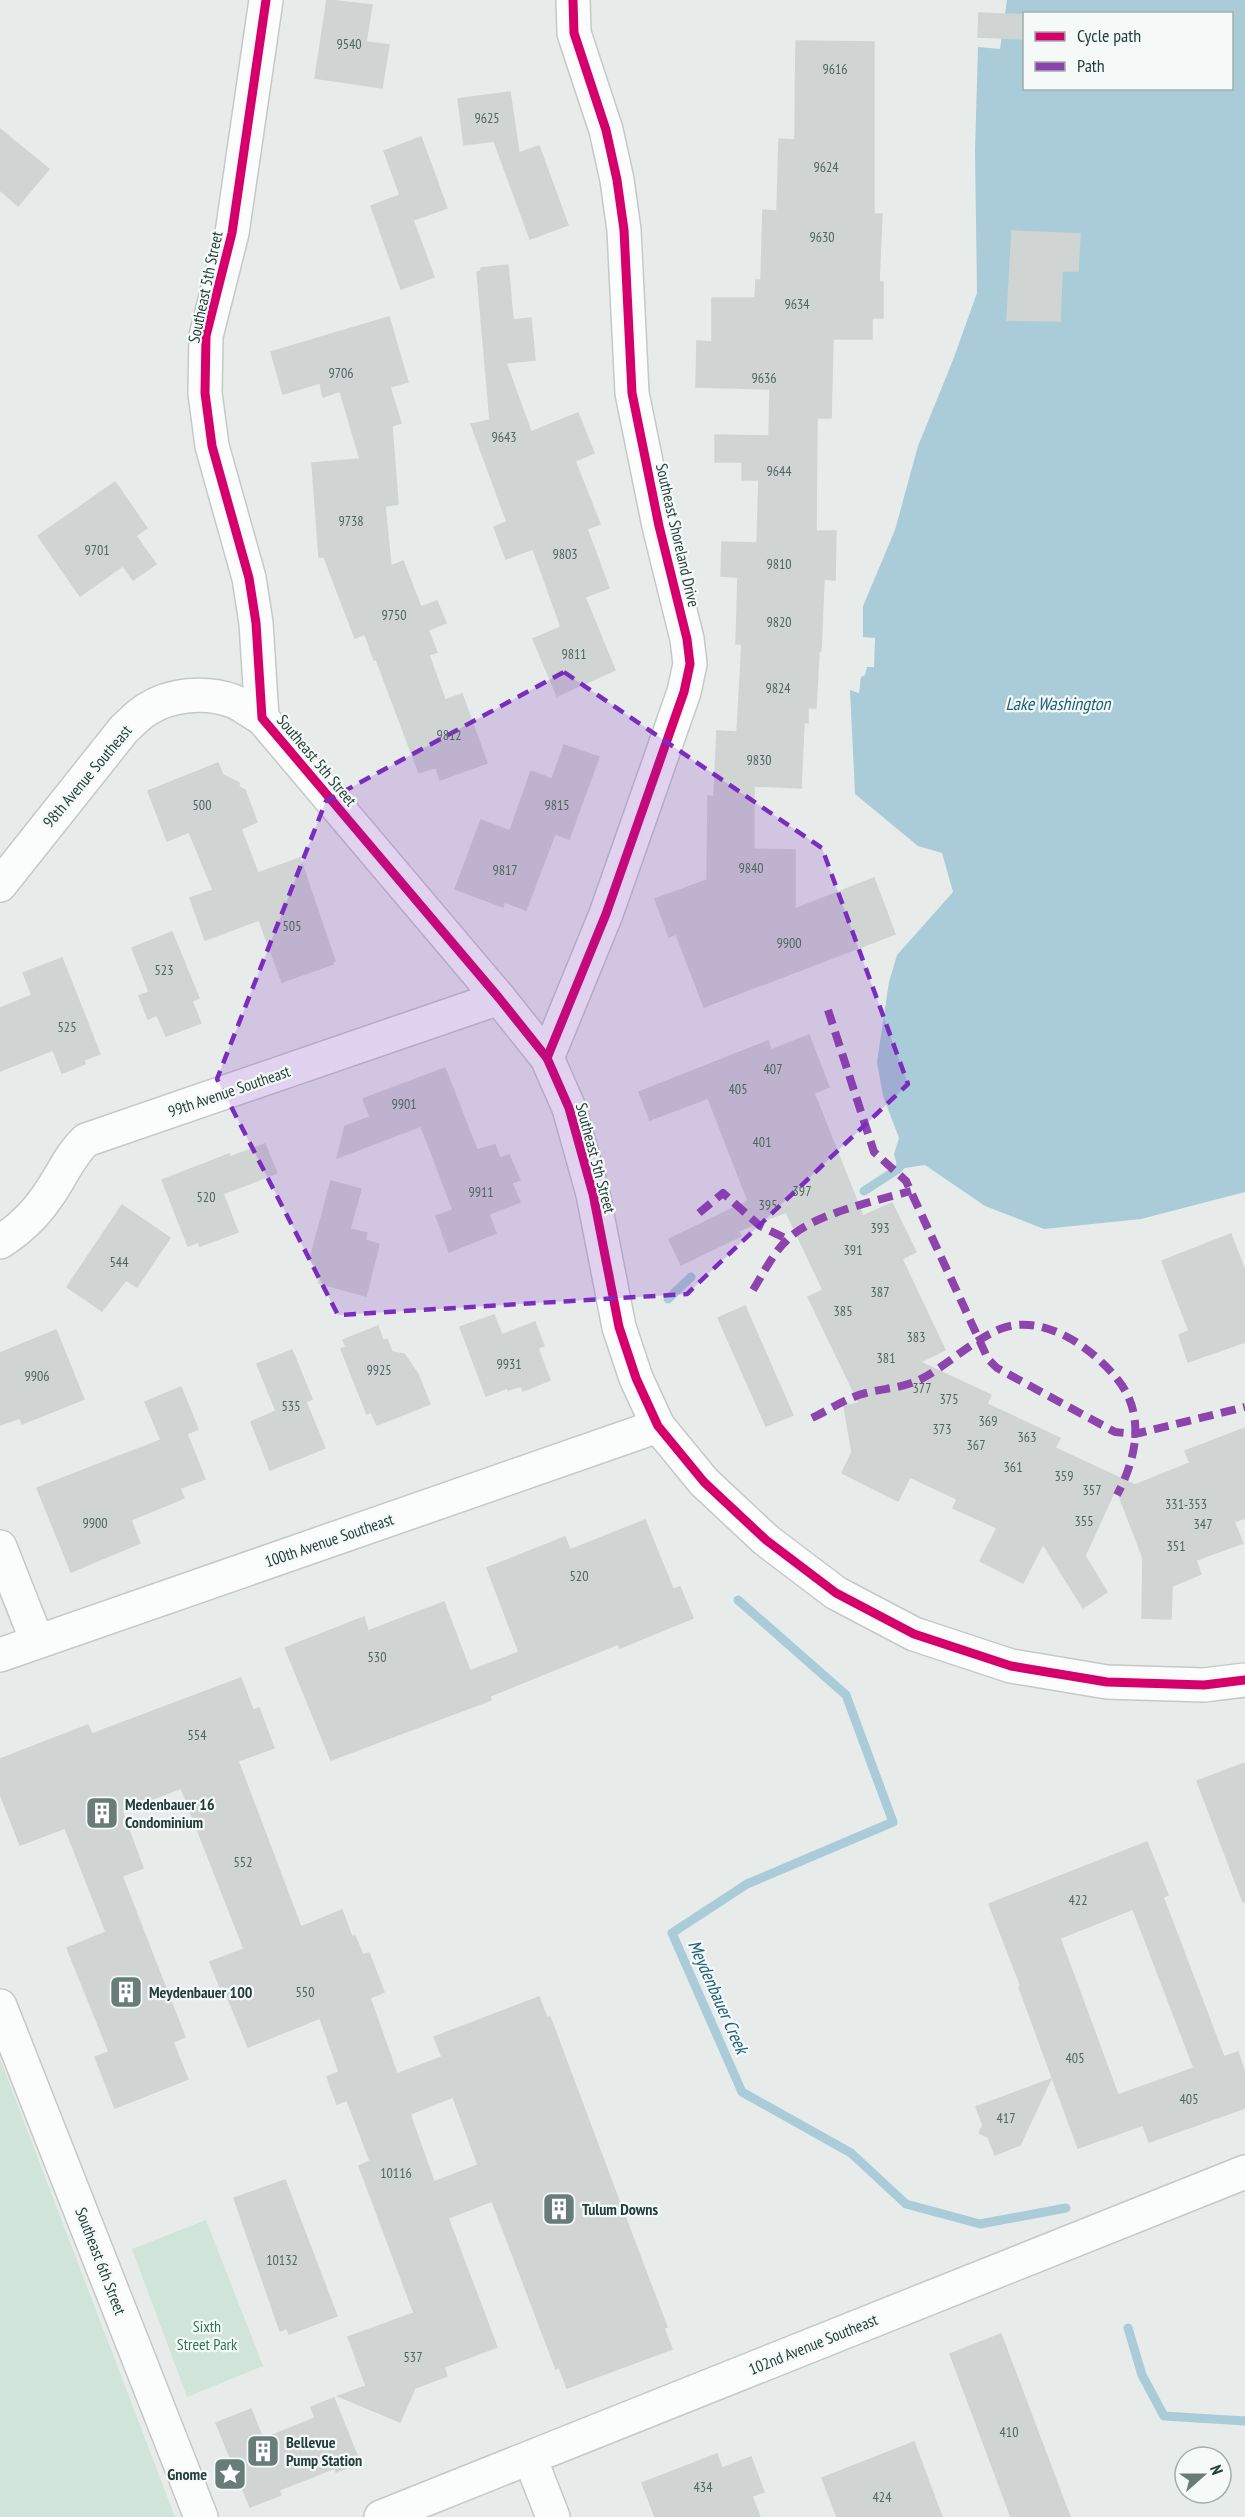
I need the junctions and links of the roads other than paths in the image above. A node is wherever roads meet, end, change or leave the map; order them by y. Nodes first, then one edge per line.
1 (266, 0) edge
2 (573, 0) edge
3 (262, 718) junction
4 (0, 885) edge
5 (499, 998) junction
6 (547, 1058) junction
7 (0, 1242) edge
8 (658, 1426) junction
9 (0, 1547) edge
10 (37, 1641) junction
11 (0, 1655) edge
12 (1245, 1680) edge
13 (0, 2006) edge
14 (1245, 2172) edge
15 (530, 2458) junction
16 (201, 2517) edge
17 (381, 2517) edge
18 (553, 2517) edge

1 - 3 street, Southeast 5th Street
2 - 6 street, Southeast Shoreland Drive
3 - 4 street, 98th Avenue Southeast
3 - 5 street, Southeast 5th Street
5 - 6 street, Southeast 5th Street
5 - 7 street, 99th Avenue Southeast
6 - 8 street, Southeast 5th Street
8 - 10 street, 100th Avenue Southeast
8 - 12 street, Southeast 5th Street
9 - 10 street
10 - 11 street, 100th Avenue Southeast
13 - 16 street, Southeast 6th Street
14 - 15 street, 102nd Avenue Southeast
15 - 17 street, 102nd Avenue Southeast
15 - 18 street

